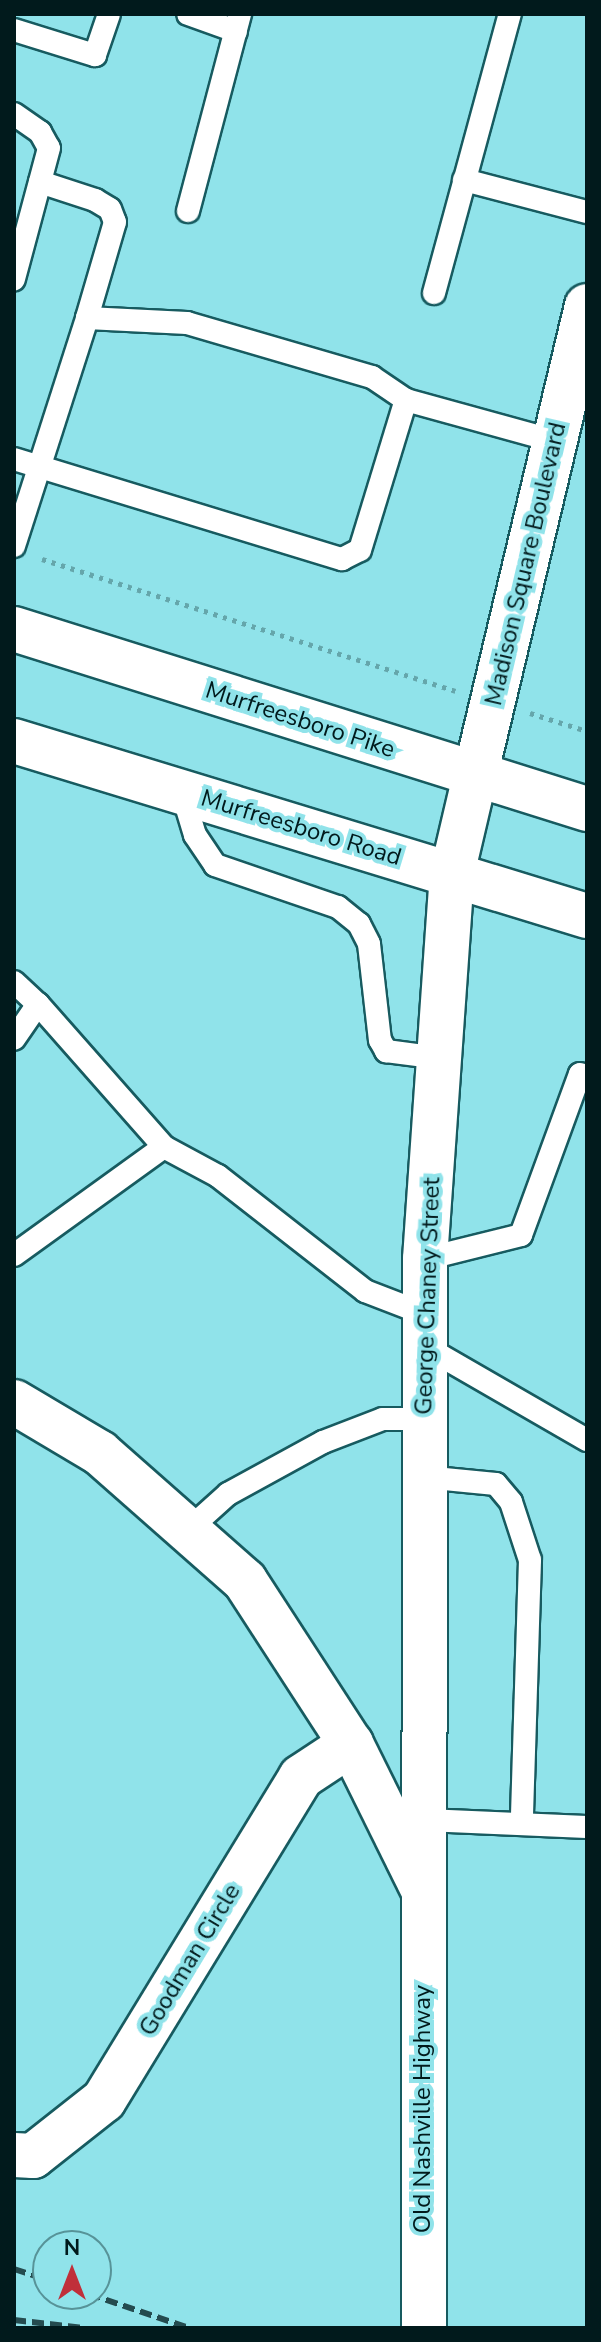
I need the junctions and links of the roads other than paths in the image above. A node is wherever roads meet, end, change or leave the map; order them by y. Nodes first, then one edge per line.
1 (109, 14) edge
2 (188, 14) edge
3 (510, 14) edge
4 (238, 22) edge
5 (14, 30) edge
6 (14, 114) edge
7 (464, 180) junction
8 (40, 182) junction
9 (188, 211) dead end
10 (587, 212) edge
11 (14, 279) edge
12 (434, 293) dead end
13 (587, 306) edge
14 (87, 318) junction
15 (406, 400) junction
16 (555, 441) junction
17 (14, 459) edge
18 (40, 466) junction
19 (22, 550) edge
20 (14, 629) edge
21 (14, 741) edge
22 (475, 776) junction
23 (182, 792) junction
24 (587, 809) edge
25 (452, 874) junction
26 (587, 916) edge
27 (14, 982) edge
28 (38, 1004) junction
29 (14, 1039) edge
30 (439, 1058) junction
31 (587, 1076) edge
32 (164, 1147) junction
33 (14, 1255) edge
34 (425, 1259) junction
35 (425, 1330) junction
36 (14, 1402) edge
37 (424, 1419) junction
38 (587, 1440) edge
39 (424, 1477) junction
40 (188, 1530) junction
41 (351, 1744) junction
42 (425, 1820) junction
43 (522, 1821) junction
44 (587, 1827) edge
45 (423, 1890) junction
46 (14, 2155) edge
47 (424, 2328) edge

1 - 5 lane
2 - 4 lane
3 - 7 lane
4 - 9 lane
6 - 8 lane
7 - 10 lane
7 - 12 lane
8 - 11 lane
8 - 14 lane
13 - 16 main road, Madison Square Boulevard
14 - 15 lane
14 - 18 lane
15 - 16 lane
15 - 18 lane
16 - 22 main road, Madison Square Boulevard
17 - 18 lane
18 - 19 lane
20 - 22 main road, Murfreesboro Pike
21 - 23 main road, Murfreesboro Road
22 - 24 main road, Murfreesboro Pike
22 - 25 main road, George Chaney Street
23 - 25 main road, Murfreesboro Road
23 - 30 lane
25 - 26 main road, Murfreesboro Road
25 - 30 main road, George Chaney Street
27 - 28 lane
28 - 29 lane
28 - 32 lane
30 - 34 main road, George Chaney Street
31 - 34 lane
32 - 33 lane
32 - 35 lane
34 - 35 main road, George Chaney Street
35 - 37 main road, George Chaney Street
35 - 38 lane
36 - 40 main road, Old Nashville Highway
37 - 39 main road, George Chaney Street
37 - 40 lane
39 - 42 main road, George Chaney Street
39 - 43 lane
40 - 41 main road, Old Nashville Highway
41 - 45 main road, Old Nashville Highway
41 - 46 main road, Goodman Circle
42 - 43 lane
42 - 45 main road, Old Nashville Highway
43 - 44 lane
45 - 47 main road, Old Nashville Highway

